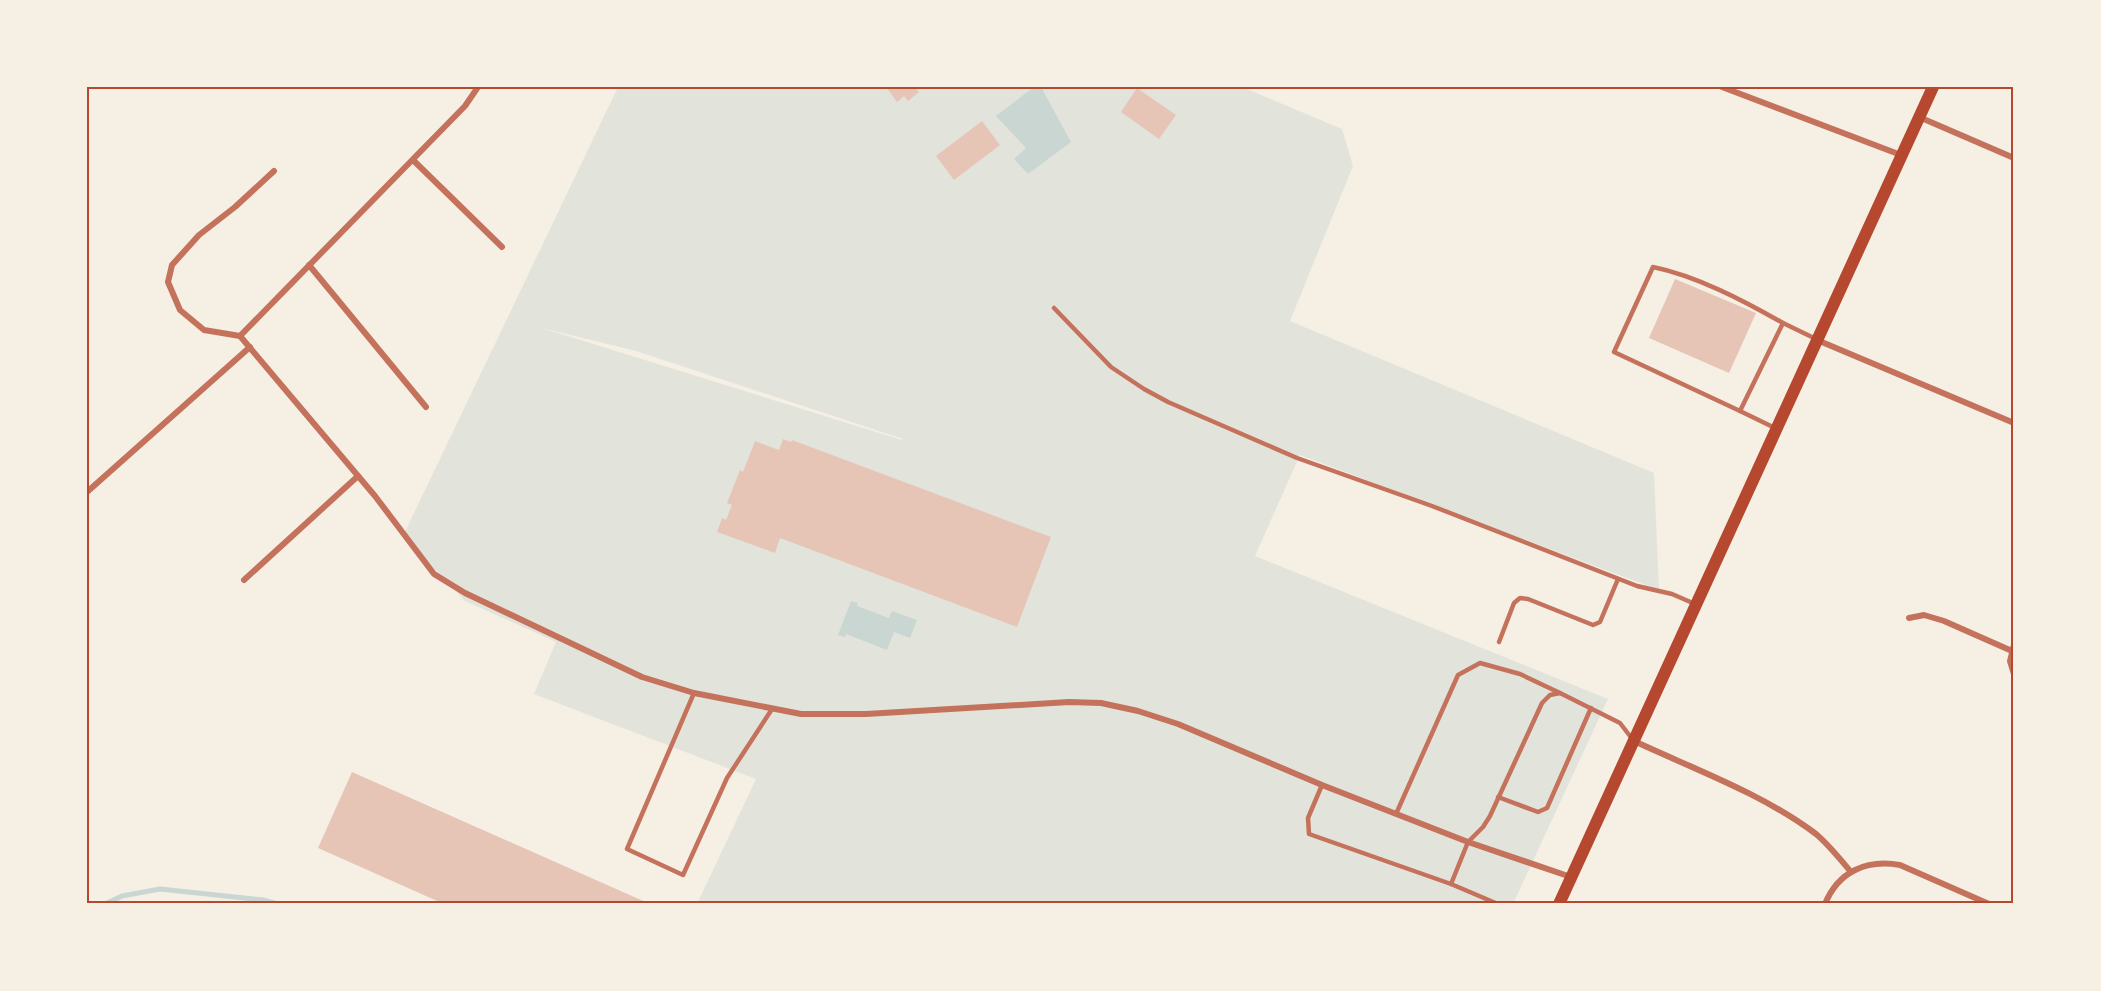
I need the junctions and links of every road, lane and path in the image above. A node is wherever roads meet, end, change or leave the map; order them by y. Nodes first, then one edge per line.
1 (478, 87) edge
2 (1722, 87) edge
3 (1933, 87) edge
4 (1919, 117) junction
5 (1901, 155) junction
6 (2014, 158) edge
7 (413, 160) junction
8 (274, 171) dead end
9 (502, 247) dead end
10 (309, 265) junction
11 (1054, 308) dead end
12 (1783, 323) junction
13 (240, 336) junction
14 (1816, 339) junction
15 (250, 348) junction
16 (426, 407) dead end
17 (1740, 411) junction
18 (2014, 423) edge
19 (1776, 428) junction
20 (358, 476) junction
21 (87, 492) edge
22 (1618, 579) junction
23 (244, 580) dead end
24 (1695, 604) junction
25 (1909, 618) dead end
26 (1499, 642) dead end
27 (2013, 648) edge
28 (2014, 674) edge
29 (694, 693) junction
30 (1560, 693) junction
31 (1591, 708) junction
32 (772, 709) junction
33 (1634, 741) junction
34 (1322, 785) junction
35 (1498, 797) junction
36 (1396, 814) junction
37 (1468, 842) junction
38 (1851, 872) junction
39 (1571, 877) junction
40 (1451, 884) junction
41 (1498, 904) edge
42 (1559, 904) edge
43 (1825, 904) edge
44 (1989, 904) edge

1 - 7 street
2 - 5 street
3 - 4 main road
4 - 5 main road
4 - 6 street
5 - 14 main road
7 - 9 street
7 - 10 street
8 - 13 street
10 - 13 street
10 - 16 street
11 - 22 lane
12 - 14 lane
12 - 17 lane
12 - 17 lane
13 - 15 street
14 - 18 street
14 - 19 main road
15 - 20 street
15 - 21 street
17 - 19 lane
19 - 24 main road
20 - 23 street
20 - 29 street
22 - 24 lane
22 - 26 lane
24 - 33 main road
25 - 27 street
27 - 28 street
29 - 32 street
29 - 32 lane
30 - 31 lane
30 - 35 lane
30 - 36 lane
31 - 33 lane
31 - 35 lane
32 - 34 street
33 - 38 street
33 - 39 main road
34 - 36 street
34 - 40 lane
35 - 37 lane
36 - 37 street
37 - 39 street
37 - 40 lane
38 - 43 street
38 - 44 street
39 - 42 main road
40 - 41 lane

